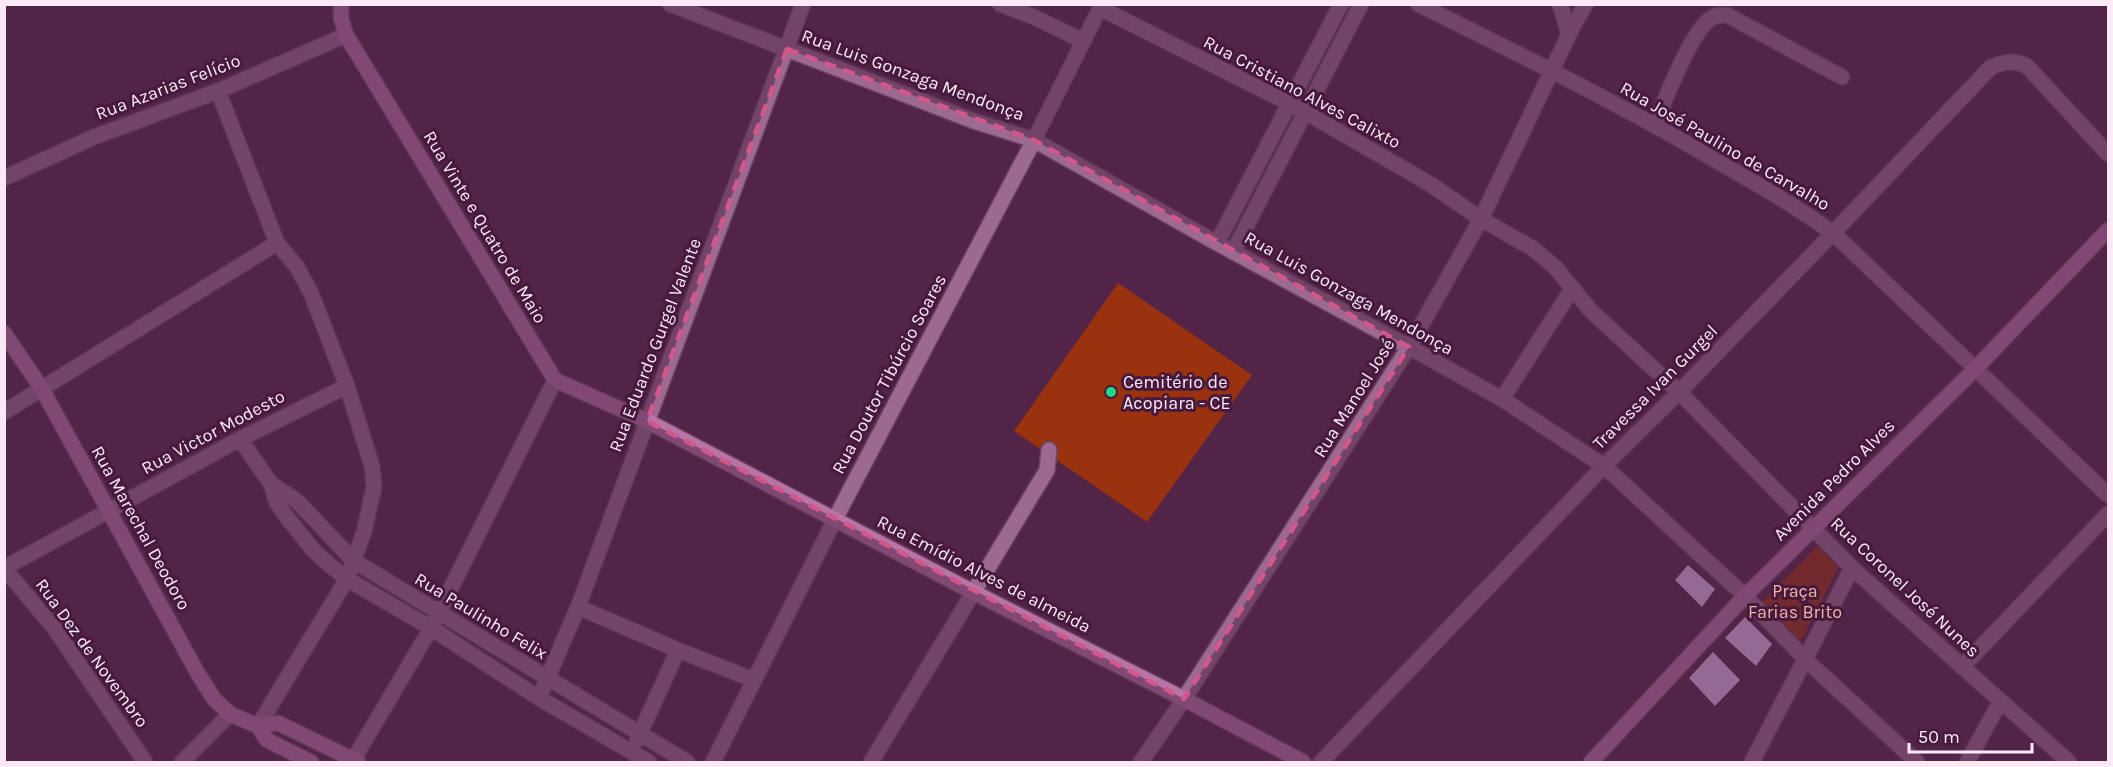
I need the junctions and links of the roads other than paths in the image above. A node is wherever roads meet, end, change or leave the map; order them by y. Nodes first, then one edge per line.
1 (341, 4) edge
2 (670, 4) edge
3 (803, 4) edge
4 (1000, 4) edge
5 (1341, 4) edge
6 (1361, 4) edge
7 (1418, 4) edge
8 (1560, 4) edge
9 (1586, 4) edge
10 (1101, 6) edge
11 (1569, 34) junction
12 (346, 35) junction
13 (1083, 41) junction
14 (787, 49) junction
15 (1553, 71) junction
16 (1842, 77) dead end
17 (218, 91) junction
18 (1291, 104) junction
19 (1304, 114) junction
20 (1655, 124) junction
21 (1034, 140) junction
22 (2109, 154) edge
23 (4, 178) edge
24 (1481, 219) junction
25 (2109, 230) edge
26 (1833, 233) junction
27 (278, 243) junction
28 (1217, 243) junction
29 (1233, 252) junction
30 (1572, 289) junction
31 (4, 333) edge
32 (1409, 347) junction
33 (1975, 369) junction
34 (555, 380) junction
35 (346, 386) junction
36 (42, 389) junction
37 (1679, 392) junction
38 (1502, 399) junction
39 (4, 412) edge
40 (647, 421) junction
41 (240, 439) junction
42 (1049, 450) dead end
43 (1604, 466) junction
44 (271, 484) junction
45 (2109, 495) edge
46 (109, 510) junction
47 (2109, 514) edge
48 (835, 519) junction
49 (1812, 529) junction
50 (354, 561) junction
51 (4, 568) edge
52 (1852, 568) junction
53 (347, 579) junction
54 (973, 592) junction
55 (1744, 596) junction
56 (578, 607) junction
57 (438, 613) junction
58 (431, 628) junction
59 (678, 650) junction
60 (1806, 660) junction
61 (1962, 667) junction
62 (548, 679) junction
63 (754, 680) junction
64 (539, 698) junction
65 (1184, 699) junction
66 (2000, 702) junction
67 (230, 714) junction
68 (258, 726) junction
69 (641, 734) junction
70 (631, 751) junction
71 (145, 762) edge
72 (182, 762) edge
73 (311, 762) edge
74 (355, 762) edge
75 (649, 762) edge
76 (687, 762) edge
77 (713, 762) edge
78 (871, 762) edge
79 (1141, 762) edge
80 (1303, 762) edge
81 (1321, 762) edge
82 (1591, 762) edge
83 (1752, 762) edge
84 (1917, 762) edge
85 (1967, 762) edge
86 (2069, 762) edge

1 - 12 main road, Rua Vinte e Quatro de Maio
2 - 14 street, Rua Luis Gonzaga Mendonça
3 - 14 street, Rua Eduardo Gurgel Valente
4 - 13 street
5 - 18 street
6 - 19 street
7 - 15 street, Rua José Paulino de Carvalho
8 - 11 street
9 - 11 street, Rua Manoel José
10 - 13 street, Rua Doutor Tibúrcio Soares
10 - 18 street, Rua Cristiano Alves Calixto
11 - 15 street, Rua Manoel José
12 - 17 street, Rua Azarias Felício
12 - 34 main road, Rua Vinte e Quatro de Maio
13 - 21 street, Rua Doutor Tibúrcio Soares
14 - 21 street, Rua Luis Gonzaga Mendonça
14 - 40 street, Rua Eduardo Gurgel Valente
15 - 20 street, Rua José Paulino de Carvalho
15 - 24 street, Rua Manoel José
16 - 20 street
17 - 23 street, Rua Azarias Felício
17 - 27 street
18 - 19 street, Rua Cristiano Alves Calixto
18 - 28 street
19 - 24 street, Rua Cristiano Alves Calixto
19 - 29 street
20 - 26 street, Rua José Paulino de Carvalho
21 - 28 street, Rua Luis Gonzaga Mendonça
21 - 48 street, Rua Doutor Tibúrcio Soares
22 - 26 street, Travessa Ivan Gurgel
24 - 30 street, Rua Coronel José Nunes
24 - 32 street, Rua Manoel José
25 - 33 main road, Avenida Pedro Alves
26 - 33 street, Rua José Paulino de Carvalho
26 - 37 street, Travessa Ivan Gurgel
27 - 35 street
27 - 36 street
28 - 29 street, Rua Luis Gonzaga Mendonça
29 - 32 street, Rua Luis Gonzaga Mendonça
30 - 37 street, Rua Coronel José Nunes
30 - 38 street
31 - 36 main road, Rua Marechal Deodoro
32 - 38 street, Rua Luis Gonzaga Mendonça
32 - 65 street, Rua Manoel José
33 - 45 street, Rua José Paulino de Carvalho
33 - 49 main road, Avenida Pedro Alves
34 - 40 main road
34 - 57 street
35 - 41 street, Rua Victor Modesto
35 - 50 street
36 - 39 street
36 - 46 main road, Rua Marechal Deodoro
37 - 43 street, Travessa Ivan Gurgel
37 - 49 street, Rua Coronel José Nunes
38 - 43 street, Rua Luis Gonzaga Mendonça
40 - 48 main road, Rua Emídio Alves de almeida
40 - 56 street, Rua Eduardo Gurgel Valente
41 - 44 street, Rua Paulinho Felix
41 - 46 street, Rua Victor Modesto
42 - 54 street
43 - 55 street, Rua Luis Gonzaga Mendonça
43 - 81 street, Travessa Ivan Gurgel
44 - 50 street, Rua Paulinho Felix
44 - 53 street, Rua Paulinho Felix
46 - 51 street, Rua Victor Modesto
46 - 67 main road, Rua Marechal Deodoro
47 - 61 street
48 - 54 main road, Rua Emídio Alves de almeida
48 - 63 street, Rua Doutor Tibúrcio Soares
49 - 52 street, Rua Coronel José Nunes
49 - 55 main road, Avenida Pedro Alves
50 - 53 street
50 - 57 street, Rua Paulinho Felix
51 - 71 street, Rua Dez de Novembro
52 - 60 street
52 - 61 street, Rua Coronel José Nunes
53 - 58 street, Rua Paulinho Felix
53 - 68 street
54 - 65 main road, Rua Emídio Alves de almeida
54 - 78 street
55 - 60 street, Rua Luis Gonzaga Mendonça
55 - 82 main road, Avenida Pedro Alves
56 - 59 street
56 - 62 street, Rua Eduardo Gurgel Valente
57 - 58 street
57 - 62 street, Rua Paulinho Felix
58 - 64 street, Rua Paulinho Felix
58 - 74 street
59 - 63 street
59 - 69 street
60 - 83 street
60 - 84 street, Rua Luis Gonzaga Mendonça
61 - 66 street, Rua Coronel José Nunes
62 - 64 street, Rua Eduardo Gurgel Valente
62 - 69 street, Rua Paulinho Felix
63 - 77 street, Rua Doutor Tibúrcio Soares
64 - 70 street, Rua Paulinho Felix
65 - 79 street, Rua Manoel José
65 - 80 main road, Rua Emídio Alves de almeida
66 - 85 street
66 - 86 street, Rua Coronel José Nunes
67 - 68 main road, Rua Marechal Deodoro
67 - 72 street
68 - 73 main road
68 - 74 main road
69 - 70 street
69 - 76 street, Rua Paulinho Felix
70 - 75 street, Rua Paulinho Felix

